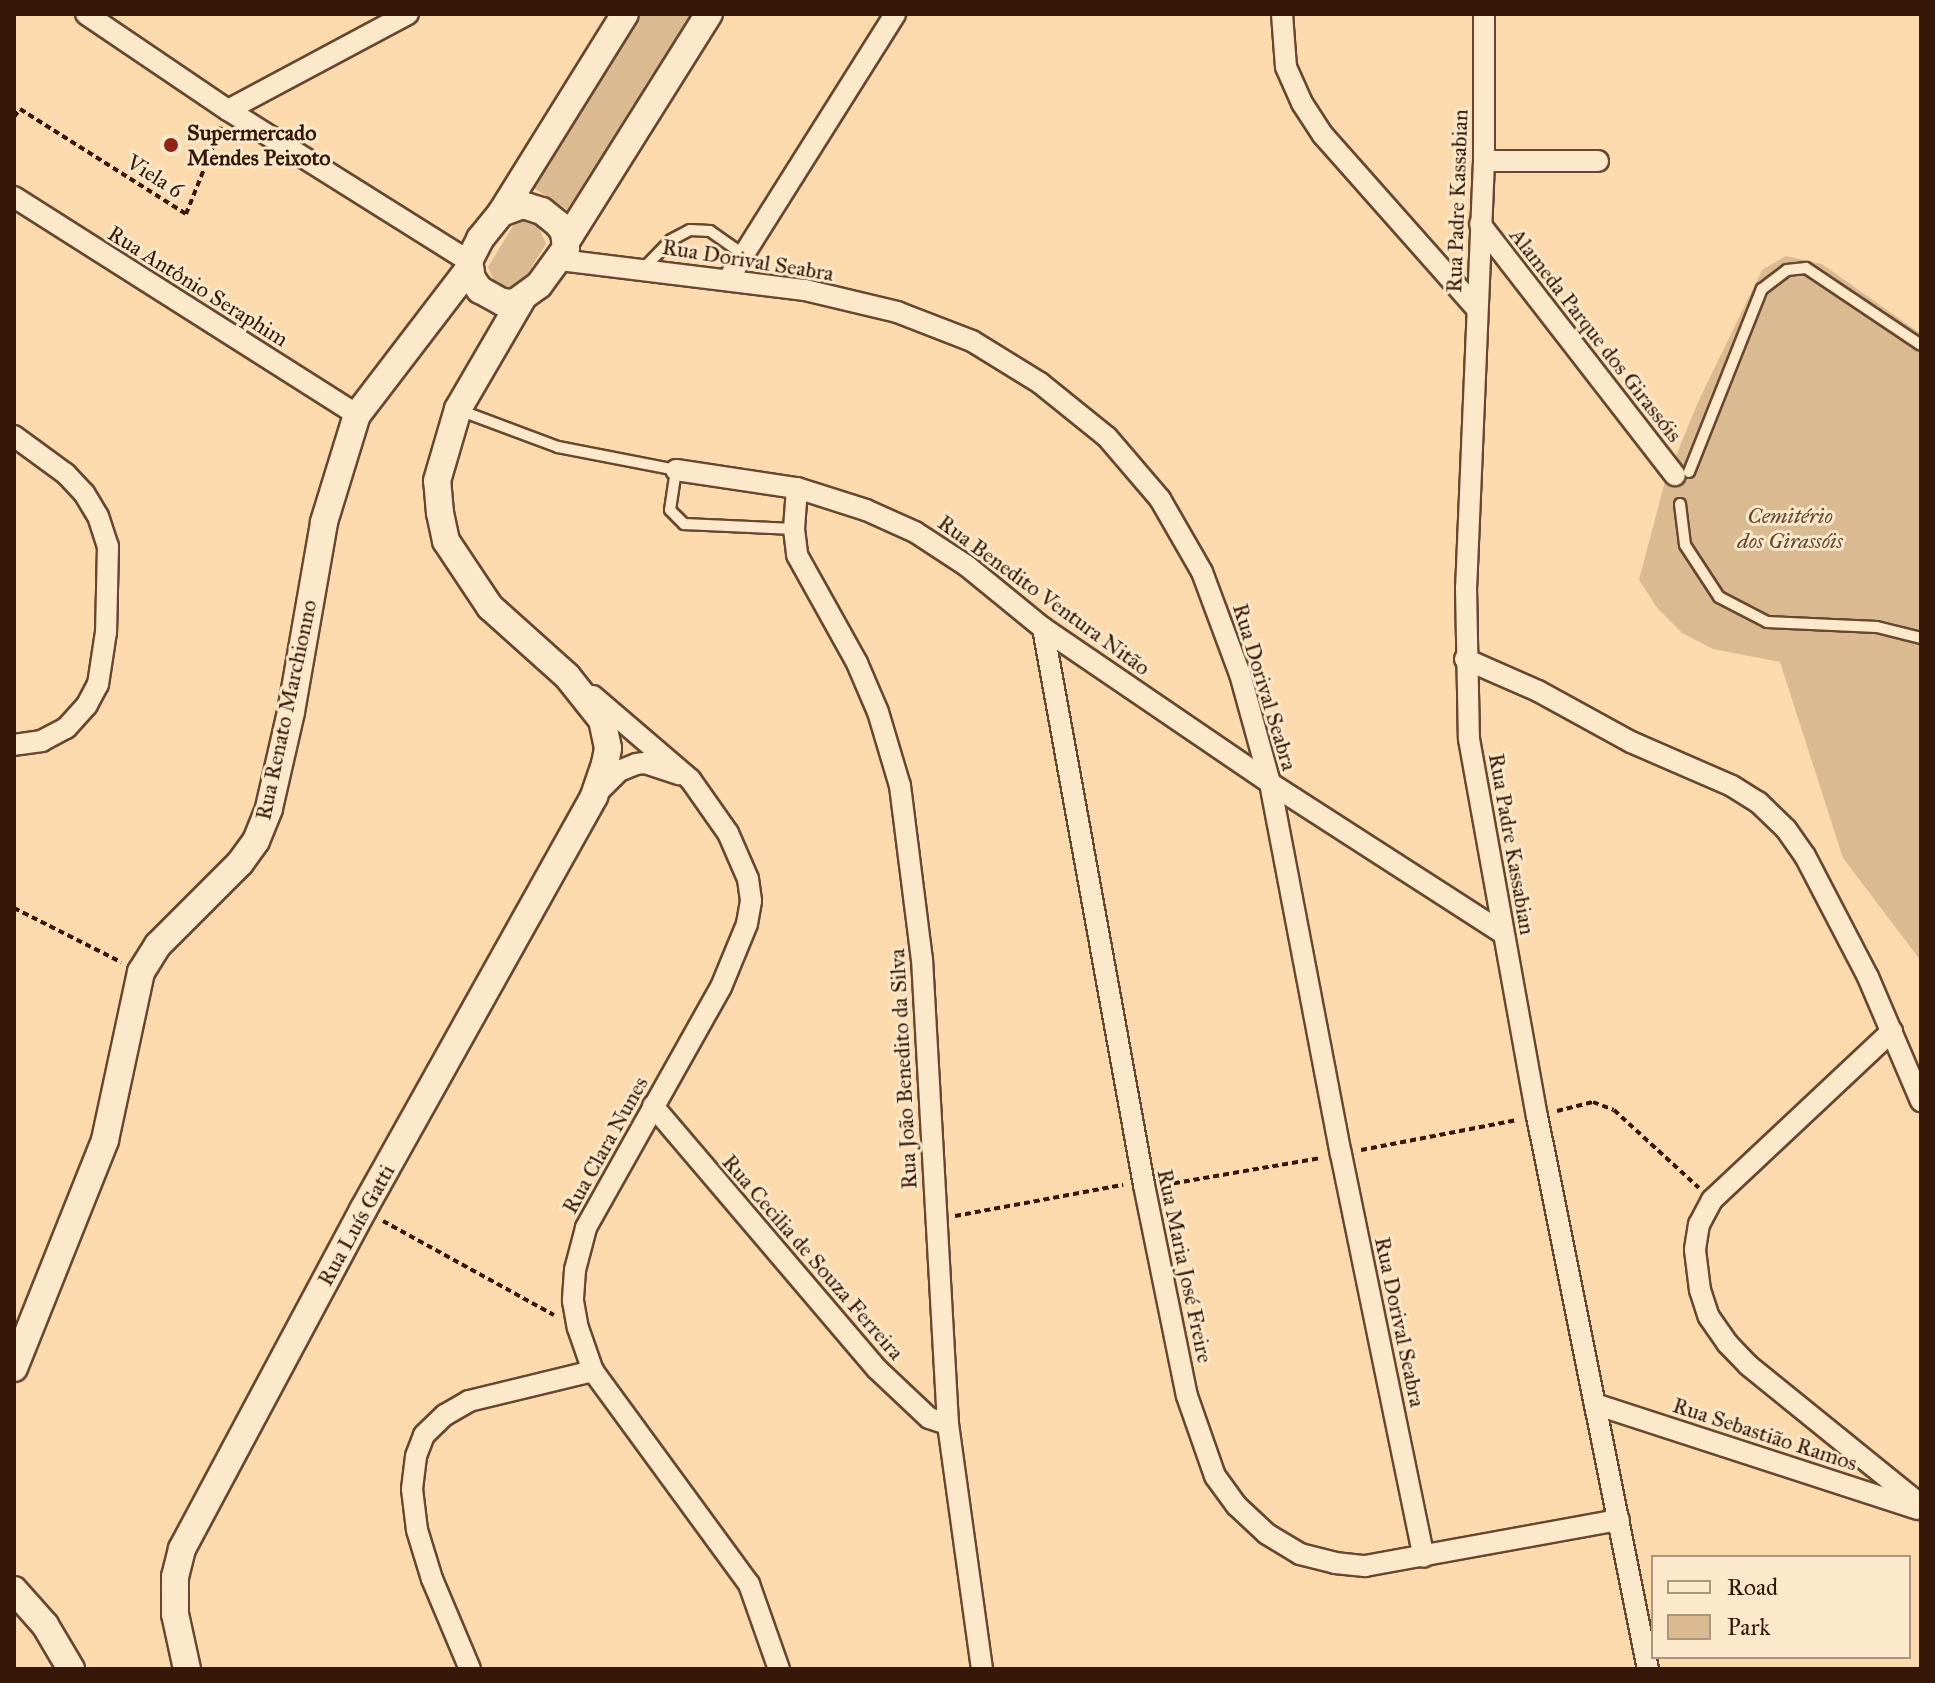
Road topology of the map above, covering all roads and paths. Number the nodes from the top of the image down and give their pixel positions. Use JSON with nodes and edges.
{"nodes":[{"id":1,"x":86,"y":14,"type":"edge"},
{"id":2,"x":408,"y":14,"type":"edge"},
{"id":3,"x":625,"y":14,"type":"edge"},
{"id":4,"x":709,"y":14,"type":"edge"},
{"id":5,"x":895,"y":14,"type":"edge"},
{"id":6,"x":1282,"y":14,"type":"edge"},
{"id":7,"x":1484,"y":14,"type":"edge"},
{"id":8,"x":228,"y":110,"type":"junction"},
{"id":9,"x":14,"y":117,"type":"edge"},
{"id":10,"x":1484,"y":161,"type":"junction"},
{"id":11,"x":1598,"y":161,"type":"dead end"},
{"id":12,"x":14,"y":197,"type":"edge"},
{"id":13,"x":501,"y":213,"type":"junction"},
{"id":14,"x":1480,"y":224,"type":"junction"},
{"id":15,"x":563,"y":250,"type":"junction"},
{"id":16,"x":744,"y":255,"type":"junction"},
{"id":17,"x":469,"y":266,"type":"junction"},
{"id":18,"x":643,"y":269,"type":"junction"},
{"id":19,"x":729,"y":278,"type":"junction"},
{"id":20,"x":522,"y":299,"type":"junction"},
{"id":21,"x":1477,"y":309,"type":"junction"},
{"id":22,"x":1921,"y":345,"type":"edge"},
{"id":23,"x":458,"y":409,"type":"junction"},
{"id":24,"x":357,"y":415,"type":"junction"},
{"id":25,"x":14,"y":436,"type":"edge"},
{"id":26,"x":676,"y":470,"type":"junction"},
{"id":27,"x":1682,"y":473,"type":"joint"},
{"id":28,"x":797,"y":488,"type":"junction"},
{"id":29,"x":1680,"y":504,"type":"dead end"},
{"id":30,"x":794,"y":529,"type":"junction"},
{"id":31,"x":1043,"y":628,"type":"junction"},
{"id":32,"x":1921,"y":638,"type":"edge"},
{"id":33,"x":1465,"y":659,"type":"junction"},
{"id":34,"x":567,"y":676,"type":"junction"},
{"id":35,"x":14,"y":745,"type":"edge"},
{"id":36,"x":690,"y":779,"type":"junction"},
{"id":37,"x":1270,"y":783,"type":"junction"},
{"id":38,"x":594,"y":796,"type":"junction"},
{"id":39,"x":14,"y":908,"type":"edge"},
{"id":40,"x":1503,"y":933,"type":"junction"},
{"id":41,"x":141,"y":972,"type":"junction"},
{"id":42,"x":1892,"y":1031,"type":"junction"},
{"id":43,"x":1921,"y":1101,"type":"edge"},
{"id":44,"x":653,"y":1106,"type":"junction"},
{"id":45,"x":363,"y":1210,"type":"junction"},
{"id":46,"x":578,"y":1328,"type":"junction"},
{"id":47,"x":14,"y":1368,"type":"edge"},
{"id":48,"x":593,"y":1371,"type":"junction"},
{"id":49,"x":1595,"y":1404,"type":"junction"},
{"id":50,"x":948,"y":1424,"type":"junction"},
{"id":51,"x":1921,"y":1507,"type":"edge"},
{"id":52,"x":1619,"y":1520,"type":"junction"},
{"id":53,"x":1424,"y":1557,"type":"junction"},
{"id":54,"x":14,"y":1590,"type":"edge"},
{"id":55,"x":71,"y":1669,"type":"edge"},
{"id":56,"x":187,"y":1669,"type":"edge"},
{"id":57,"x":470,"y":1669,"type":"edge"},
{"id":58,"x":779,"y":1669,"type":"edge"},
{"id":59,"x":982,"y":1669,"type":"edge"},
{"id":60,"x":1648,"y":1669,"type":"edge"}],
"edges":[{"from":1,"to":8,"type":"street"},
{"from":2,"to":8,"type":"street"},
{"from":3,"to":13,"type":"street"},
{"from":4,"to":15,"type":"street"},
{"from":5,"to":16,"type":"street"},
{"from":6,"to":21,"type":"street"},
{"from":7,"to":10,"type":"street","name":"Rua Padre Kassabian"},
{"from":8,"to":9,"type":"path","name":"Viela 6"},
{"from":8,"to":17,"type":"street"},
{"from":10,"to":11,"type":"street"},
{"from":10,"to":14,"type":"street","name":"Rua Padre Kassabian"},
{"from":12,"to":24,"type":"street","name":"Rua Antônio Seraphim"},
{"from":13,"to":15,"type":"street"},
{"from":13,"to":17,"type":"street"},
{"from":14,"to":21,"type":"street","name":"Rua Padre Kassabian"},
{"from":14,"to":27,"type":"street","name":"Alameda Parque dos Girassóis"},
{"from":15,"to":18,"type":"street","name":"Rua Dorival Seabra"},
{"from":15,"to":20,"type":"street"},
{"from":16,"to":18,"type":"lane"},
{"from":16,"to":19,"type":"street"},
{"from":17,"to":20,"type":"street"},
{"from":17,"to":24,"type":"street","name":"Rua Renato Marchionno"},
{"from":18,"to":19,"type":"street","name":"Rua Dorival Seabra"},
{"from":19,"to":37,"type":"street","name":"Rua Dorival Seabra"},
{"from":20,"to":23,"type":"street","name":"Rua Luís Gatti"},
{"from":21,"to":33,"type":"street","name":"Rua Padre Kassabian"},
{"from":22,"to":27,"type":"lane"},
{"from":23,"to":26,"type":"lane","name":"Rua Benedito Ventura Nitão"},
{"from":23,"to":34,"type":"street","name":"Rua Luís Gatti"},
{"from":24,"to":41,"type":"street","name":"Rua Renato Marchionno"},
{"from":25,"to":35,"type":"street"},
{"from":26,"to":28,"type":"street","name":"Rua Benedito Ventura Nitão"},
{"from":26,"to":30,"type":"lane"},
{"from":28,"to":30,"type":"street","name":"Rua João Benedito da Silva"},
{"from":28,"to":31,"type":"street","name":"Rua Benedito Ventura Nitão"},
{"from":29,"to":32,"type":"lane"},
{"from":30,"to":50,"type":"street","name":"Rua João Benedito da Silva"},
{"from":31,"to":37,"type":"street","name":"Rua Benedito Ventura Nitão"},
{"from":31,"to":53,"type":"street","name":"Rua Maria José Freire"},
{"from":33,"to":40,"type":"street","name":"Rua Padre Kassabian"},
{"from":33,"to":42,"type":"street"},
{"from":34,"to":36,"type":"street","name":"Rua Clara Nunes"},
{"from":34,"to":38,"type":"street","name":"Rua Luís Gatti"},
{"from":36,"to":38,"type":"street","name":"Rua Luís Gatti"},
{"from":36,"to":44,"type":"street","name":"Rua Clara Nunes"},
{"from":37,"to":40,"type":"street","name":"Rua Benedito Ventura Nitão"},
{"from":37,"to":53,"type":"street","name":"Rua Dorival Seabra"},
{"from":38,"to":45,"type":"street","name":"Rua Luís Gatti"},
{"from":39,"to":41,"type":"path"},
{"from":40,"to":49,"type":"street","name":"Rua Padre Kassabian"},
{"from":41,"to":47,"type":"street","name":"Rua Renato Marchionno"},
{"from":42,"to":43,"type":"street"},
{"from":42,"to":51,"type":"street"},
{"from":44,"to":46,"type":"street","name":"Rua Clara Nunes"},
{"from":44,"to":50,"type":"street","name":"Rua Cecilia de Souza Ferreira"},
{"from":45,"to":46,"type":"path"},
{"from":45,"to":56,"type":"street","name":"Rua Luís Gatti"},
{"from":46,"to":48,"type":"street","name":"Rua Clara Nunes"},
{"from":48,"to":57,"type":"street"},
{"from":48,"to":58,"type":"street","name":"Rua Clara Nunes"},
{"from":49,"to":51,"type":"street","name":"Rua Sebastião Ramos"},
{"from":49,"to":52,"type":"street","name":"Rua Padre Kassabian"},
{"from":50,"to":59,"type":"street","name":"Rua João Benedito da Silva"},
{"from":52,"to":53,"type":"street","name":"Rua Maria José Freire"},
{"from":52,"to":60,"type":"street","name":"Rua Padre Kassabian"},
{"from":54,"to":55,"type":"street"}]}
